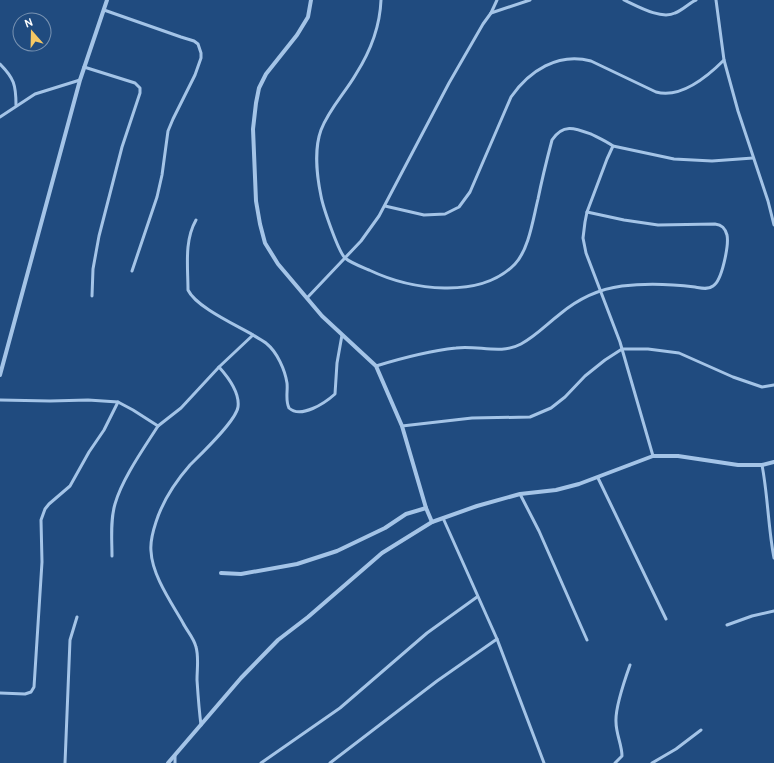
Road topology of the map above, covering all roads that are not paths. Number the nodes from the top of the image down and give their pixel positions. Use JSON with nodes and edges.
{"nodes":[{"id":1,"x":107,"y":0,"type":"edge"},
{"id":2,"x":311,"y":0,"type":"edge"},
{"id":3,"x":381,"y":0,"type":"edge"},
{"id":4,"x":497,"y":0,"type":"edge"},
{"id":5,"x":530,"y":0,"type":"edge"},
{"id":6,"x":624,"y":0,"type":"edge"},
{"id":7,"x":696,"y":0,"type":"edge"},
{"id":8,"x":716,"y":0,"type":"edge"},
{"id":9,"x":104,"y":10,"type":"junction"},
{"id":10,"x":491,"y":13,"type":"junction"},
{"id":11,"x":724,"y":60,"type":"junction"},
{"id":12,"x":0,"y":64,"type":"edge"},
{"id":13,"x":84,"y":67,"type":"junction"},
{"id":14,"x":80,"y":80,"type":"junction"},
{"id":15,"x":16,"y":105,"type":"junction"},
{"id":16,"x":0,"y":116,"type":"edge"},
{"id":17,"x":613,"y":146,"type":"junction"},
{"id":18,"x":753,"y":158,"type":"junction"},
{"id":19,"x":385,"y":206,"type":"junction"},
{"id":20,"x":587,"y":212,"type":"junction"},
{"id":21,"x":196,"y":220,"type":"dead end"},
{"id":22,"x":774,"y":225,"type":"edge"},
{"id":23,"x":345,"y":257,"type":"junction"},
{"id":24,"x":132,"y":271,"type":"dead end"},
{"id":25,"x":601,"y":290,"type":"junction"},
{"id":26,"x":92,"y":296,"type":"dead end"},
{"id":27,"x":307,"y":298,"type":"junction"},
{"id":28,"x":253,"y":335,"type":"junction"},
{"id":29,"x":342,"y":335,"type":"junction"},
{"id":30,"x":622,"y":349,"type":"junction"},
{"id":31,"x":376,"y":366,"type":"junction"},
{"id":32,"x":219,"y":367,"type":"junction"},
{"id":33,"x":0,"y":375,"type":"edge"},
{"id":34,"x":774,"y":385,"type":"edge"},
{"id":35,"x":0,"y":400,"type":"edge"},
{"id":36,"x":118,"y":402,"type":"junction"},
{"id":37,"x":158,"y":426,"type":"junction"},
{"id":38,"x":402,"y":426,"type":"junction"},
{"id":39,"x":653,"y":456,"type":"junction"},
{"id":40,"x":774,"y":462,"type":"edge"},
{"id":41,"x":762,"y":465,"type":"junction"},
{"id":42,"x":598,"y":478,"type":"junction"},
{"id":43,"x":520,"y":494,"type":"junction"},
{"id":44,"x":426,"y":508,"type":"junction"},
{"id":45,"x":442,"y":518,"type":"junction"},
{"id":46,"x":432,"y":522,"type":"junction"},
{"id":47,"x":112,"y":556,"type":"dead end"},
{"id":48,"x":774,"y":558,"type":"edge"},
{"id":49,"x":221,"y":573,"type":"dead end"},
{"id":50,"x":478,"y":597,"type":"junction"},
{"id":51,"x":774,"y":610,"type":"edge"},
{"id":52,"x":77,"y":617,"type":"dead end"},
{"id":53,"x":666,"y":619,"type":"dead end"},
{"id":54,"x":727,"y":625,"type":"dead end"},
{"id":55,"x":497,"y":639,"type":"junction"},
{"id":56,"x":587,"y":640,"type":"dead end"},
{"id":57,"x":630,"y":665,"type":"dead end"},
{"id":58,"x":0,"y":693,"type":"edge"},
{"id":59,"x":201,"y":725,"type":"junction"},
{"id":60,"x":701,"y":730,"type":"dead end"},
{"id":61,"x":176,"y":754,"type":"junction"},
{"id":62,"x":65,"y":763,"type":"edge"},
{"id":63,"x":168,"y":763,"type":"edge"},
{"id":64,"x":175,"y":763,"type":"edge"},
{"id":65,"x":261,"y":763,"type":"edge"},
{"id":66,"x":330,"y":763,"type":"edge"},
{"id":67,"x":544,"y":763,"type":"edge"},
{"id":68,"x":615,"y":763,"type":"edge"},
{"id":69,"x":652,"y":763,"type":"edge"}],
"edges":[{"from":1,"to":9,"type":"street"},
{"from":2,"to":27,"type":"street"},
{"from":3,"to":23,"type":"lane"},
{"from":4,"to":10,"type":"lane"},
{"from":5,"to":10,"type":"lane"},
{"from":6,"to":7,"type":"lane"},
{"from":8,"to":11,"type":"lane"},
{"from":9,"to":13,"type":"street"},
{"from":9,"to":24,"type":"lane"},
{"from":10,"to":19,"type":"lane"},
{"from":11,"to":18,"type":"lane"},
{"from":11,"to":19,"type":"lane"},
{"from":12,"to":15,"type":"lane"},
{"from":13,"to":14,"type":"street"},
{"from":13,"to":26,"type":"lane"},
{"from":14,"to":15,"type":"lane"},
{"from":14,"to":33,"type":"street"},
{"from":15,"to":16,"type":"lane"},
{"from":17,"to":18,"type":"lane"},
{"from":17,"to":20,"type":"lane"},
{"from":17,"to":23,"type":"lane"},
{"from":18,"to":22,"type":"lane"},
{"from":19,"to":23,"type":"lane"},
{"from":20,"to":25,"type":"lane"},
{"from":20,"to":25,"type":"lane"},
{"from":21,"to":28,"type":"lane"},
{"from":23,"to":27,"type":"lane"},
{"from":25,"to":30,"type":"lane"},
{"from":25,"to":31,"type":"lane"},
{"from":27,"to":29,"type":"street"},
{"from":28,"to":29,"type":"lane"},
{"from":28,"to":32,"type":"lane"},
{"from":29,"to":31,"type":"street"},
{"from":30,"to":34,"type":"lane"},
{"from":30,"to":38,"type":"lane"},
{"from":30,"to":39,"type":"lane"},
{"from":31,"to":38,"type":"street"},
{"from":32,"to":37,"type":"lane"},
{"from":32,"to":59,"type":"lane"},
{"from":35,"to":36,"type":"lane"},
{"from":36,"to":37,"type":"lane"},
{"from":36,"to":58,"type":"lane"},
{"from":37,"to":47,"type":"lane"},
{"from":38,"to":44,"type":"street"},
{"from":39,"to":41,"type":"street"},
{"from":39,"to":42,"type":"street"},
{"from":40,"to":41,"type":"street"},
{"from":41,"to":48,"type":"lane"},
{"from":42,"to":43,"type":"street"},
{"from":42,"to":53,"type":"lane"},
{"from":43,"to":45,"type":"street"},
{"from":43,"to":56,"type":"lane"},
{"from":44,"to":46,"type":"street"},
{"from":44,"to":49,"type":"street"},
{"from":45,"to":46,"type":"street"},
{"from":45,"to":50,"type":"lane"},
{"from":46,"to":59,"type":"street"},
{"from":50,"to":55,"type":"lane"},
{"from":50,"to":65,"type":"lane"},
{"from":51,"to":54,"type":"lane"},
{"from":52,"to":62,"type":"lane"},
{"from":55,"to":66,"type":"lane"},
{"from":55,"to":67,"type":"lane"},
{"from":57,"to":68,"type":"lane"},
{"from":59,"to":61,"type":"street"},
{"from":60,"to":69,"type":"lane"},
{"from":61,"to":63,"type":"street"},
{"from":61,"to":64,"type":"lane"}]}
